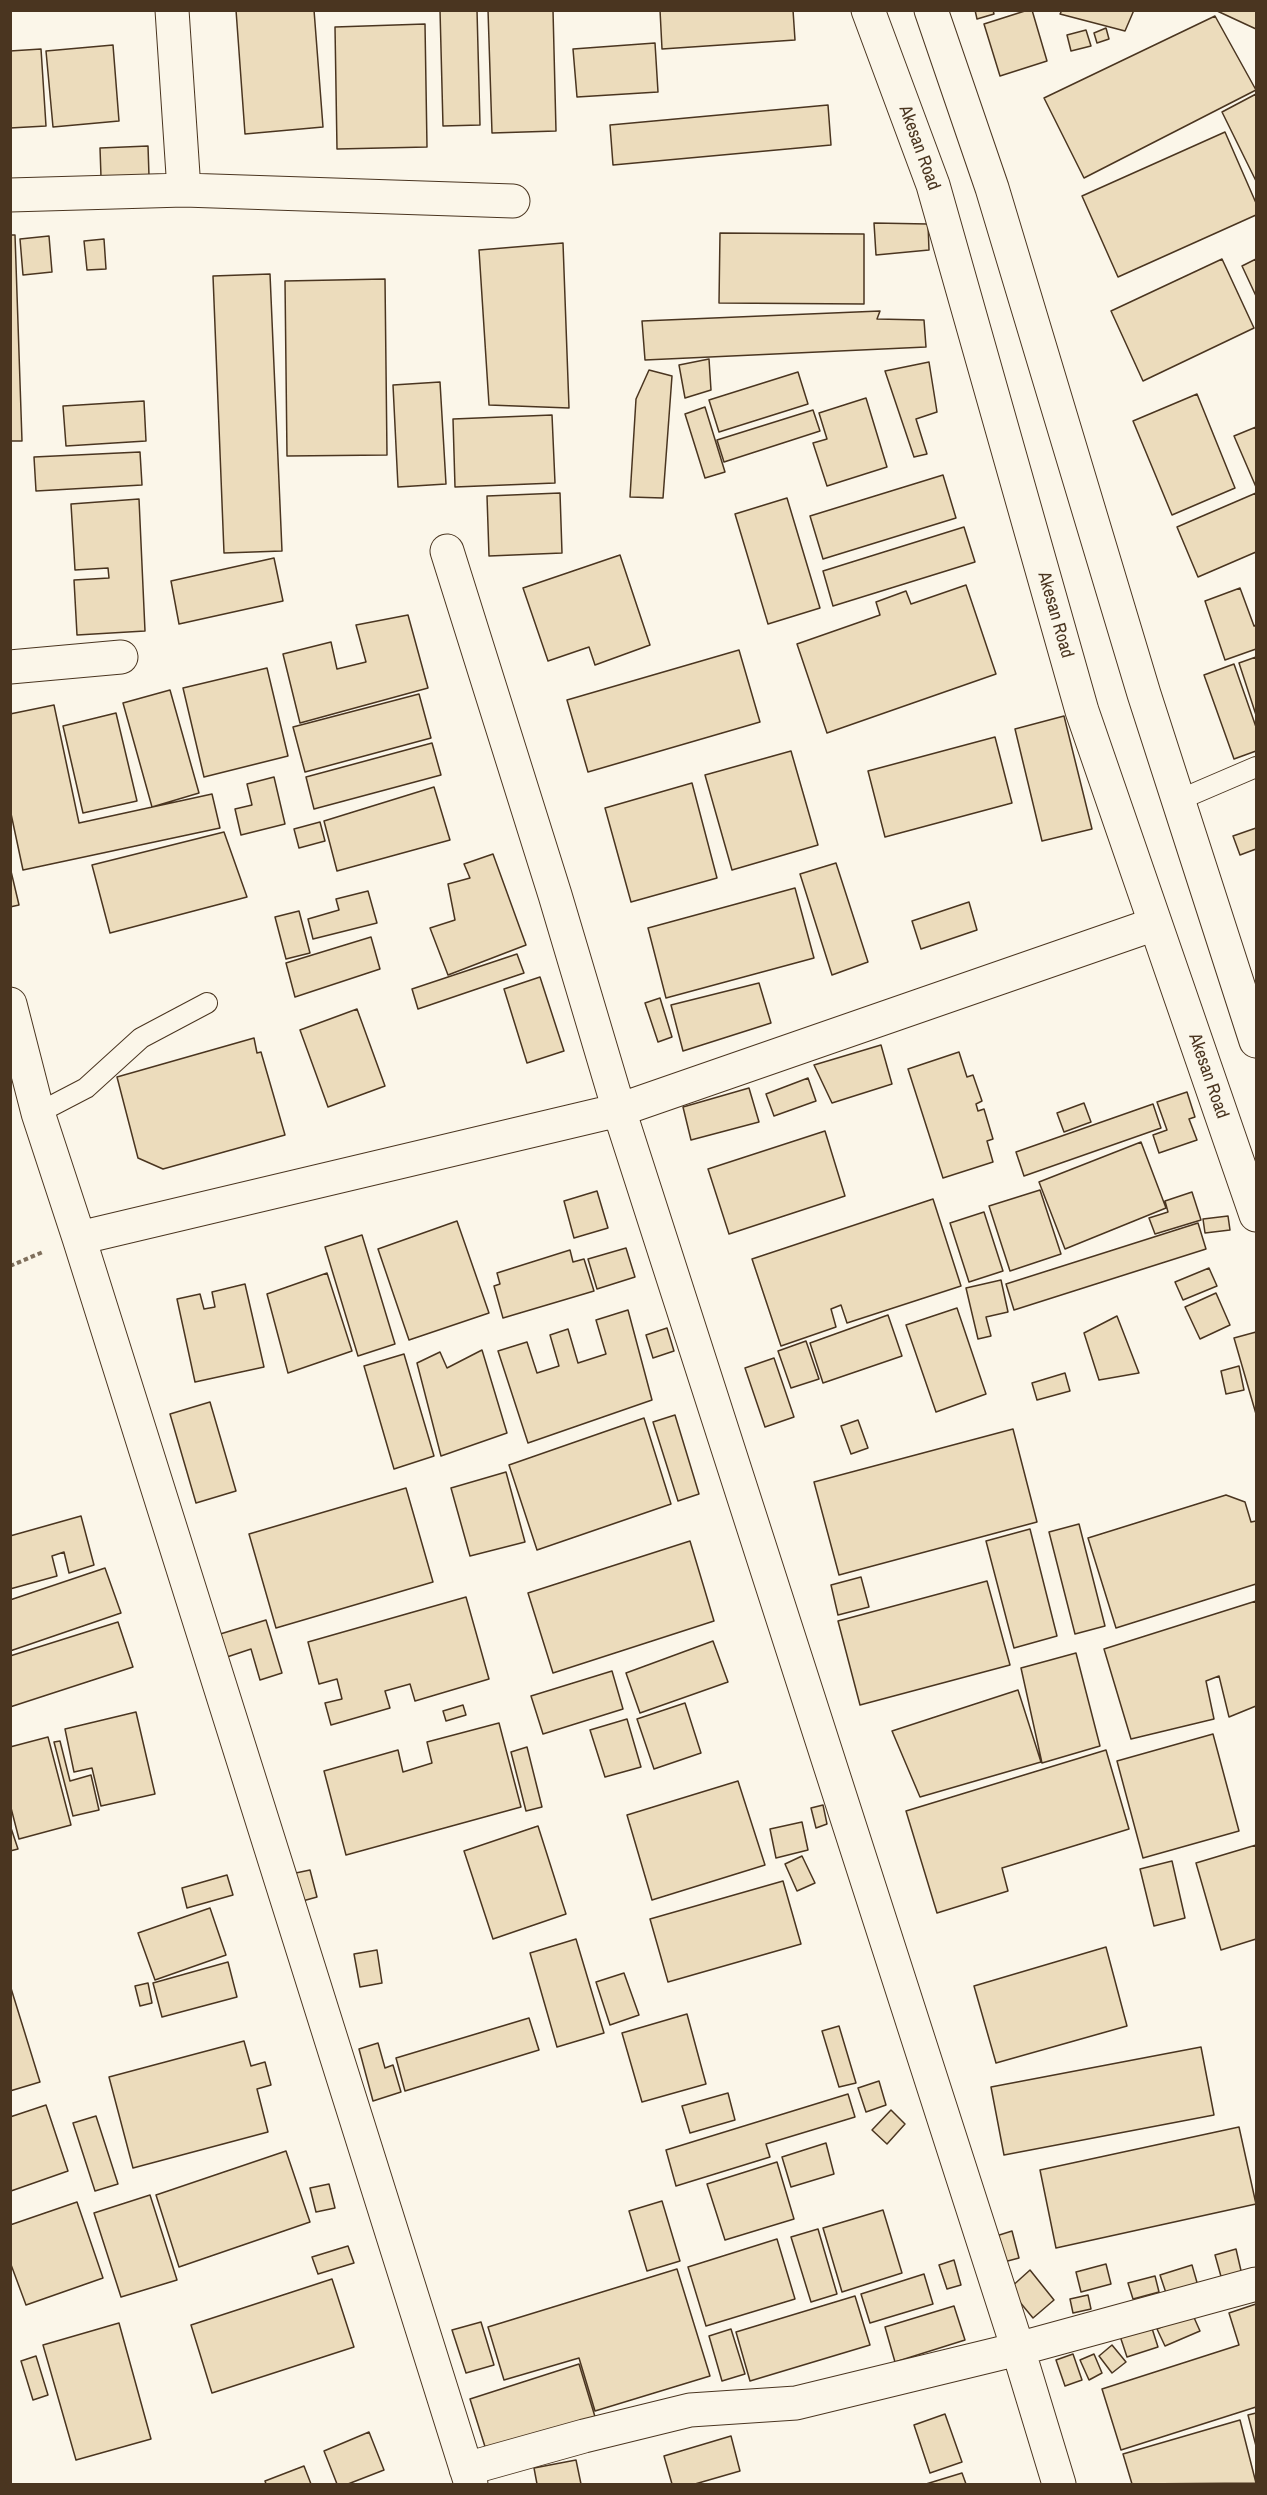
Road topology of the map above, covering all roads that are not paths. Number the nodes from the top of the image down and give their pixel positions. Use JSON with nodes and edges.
{"nodes":[{"id":1,"x":172,"y":10,"type":"edge"},
{"id":2,"x":868,"y":10,"type":"edge"},
{"id":3,"x":931,"y":10,"type":"edge"},
{"id":4,"x":184,"y":190,"type":"junction"},
{"id":5,"x":10,"y":195,"type":"edge"},
{"id":6,"x":513,"y":201,"type":"dead end"},
{"id":7,"x":447,"y":551,"type":"dead end"},
{"id":8,"x":121,"y":657,"type":"dead end"},
{"id":9,"x":10,"y":667,"type":"edge"},
{"id":10,"x":1257,"y":768,"type":"edge"},
{"id":11,"x":1179,"y":800,"type":"junction"},
{"id":12,"x":1155,"y":924,"type":"junction"},
{"id":13,"x":207,"y":1003,"type":"dead end"},
{"id":14,"x":10,"y":1004,"type":"edge"},
{"id":15,"x":1257,"y":1041,"type":"edge"},
{"id":16,"x":618,"y":1110,"type":"junction"},
{"id":17,"x":38,"y":1113,"type":"junction"},
{"id":18,"x":1257,"y":1215,"type":"edge"},
{"id":19,"x":79,"y":1238,"type":"junction"},
{"id":20,"x":1257,"y":2284,"type":"edge"},
{"id":21,"x":1018,"y":2349,"type":"junction"},
{"id":22,"x":469,"y":2477,"type":"edge"},
{"id":23,"x":1059,"y":2484,"type":"edge"}],
"edges":[{"from":1,"to":4,"type":"street"},
{"from":2,"to":12,"type":"street","name":"Akesan Road"},
{"from":3,"to":11,"type":"street"},
{"from":4,"to":5,"type":"street"},
{"from":4,"to":6,"type":"street"},
{"from":7,"to":16,"type":"street"},
{"from":8,"to":9,"type":"street"},
{"from":10,"to":11,"type":"lane"},
{"from":11,"to":15,"type":"street"},
{"from":12,"to":16,"type":"street"},
{"from":12,"to":18,"type":"street","name":"Akesan Road"},
{"from":13,"to":17,"type":"lane"},
{"from":14,"to":17,"type":"street"},
{"from":16,"to":19,"type":"street"},
{"from":16,"to":21,"type":"street"},
{"from":17,"to":19,"type":"street"},
{"from":19,"to":22,"type":"street"},
{"from":20,"to":21,"type":"street"},
{"from":21,"to":22,"type":"street"},
{"from":21,"to":23,"type":"street"}]}
